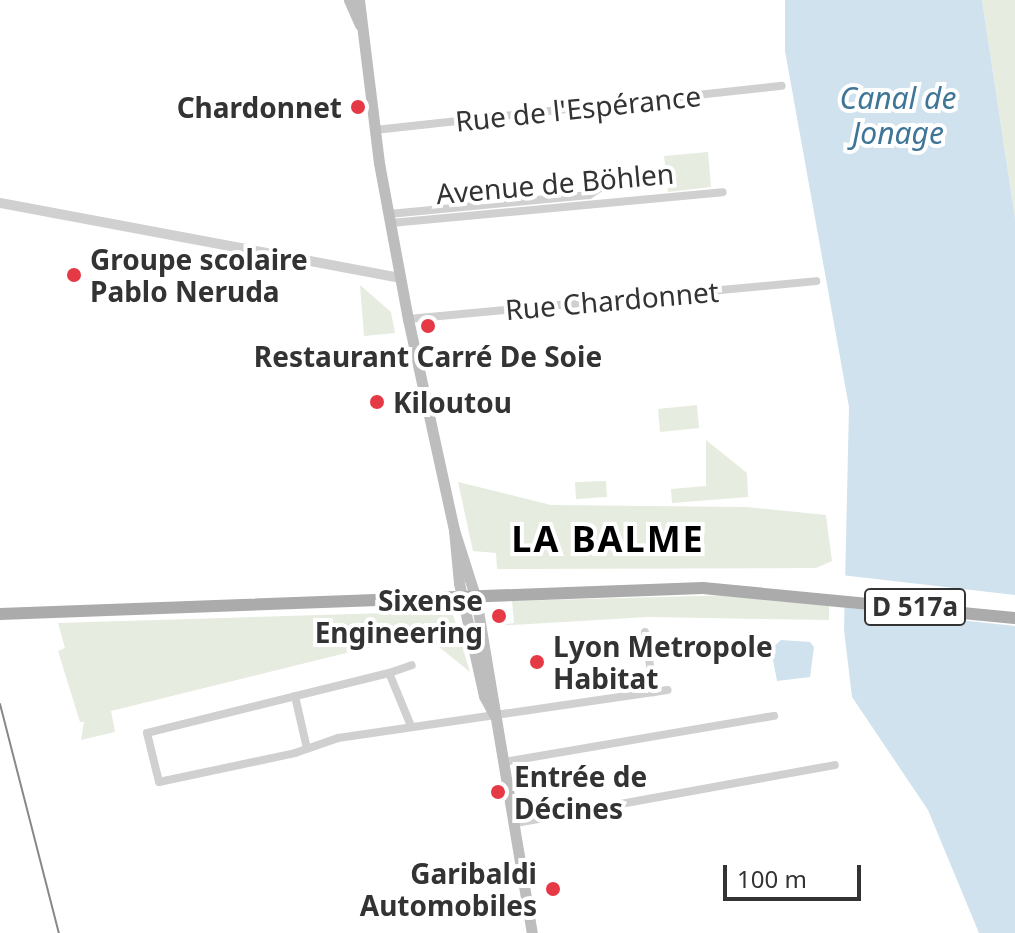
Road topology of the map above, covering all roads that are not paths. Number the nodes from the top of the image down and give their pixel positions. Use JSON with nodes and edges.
{"nodes":[{"id":1,"x":349,"y":0,"type":"edge"},
{"id":2,"x":359,"y":0,"type":"edge"},
{"id":3,"x":362,"y":29,"type":"junction"},
{"id":4,"x":782,"y":86,"type":"dead end"},
{"id":5,"x":375,"y":130,"type":"junction"},
{"id":6,"x":600,"y":178,"type":"dead end"},
{"id":7,"x":723,"y":192,"type":"dead end"},
{"id":8,"x":0,"y":203,"type":"edge"},
{"id":9,"x":390,"y":218,"type":"junction"},
{"id":10,"x":401,"y":278,"type":"junction"},
{"id":11,"x":816,"y":281,"type":"dead end"},
{"id":12,"x":408,"y":319,"type":"junction"},
{"id":13,"x":470,"y":599,"type":"junction"},
{"id":14,"x":0,"y":614,"type":"edge"},
{"id":15,"x":1015,"y":618,"type":"edge"},
{"id":16,"x":645,"y":632,"type":"dead end"},
{"id":17,"x":412,"y":665,"type":"dead end"},
{"id":18,"x":389,"y":673,"type":"junction"},
{"id":19,"x":668,"y":690,"type":"dead end"},
{"id":20,"x":654,"y":692,"type":"junction"},
{"id":21,"x":295,"y":696,"type":"junction"},
{"id":22,"x":494,"y":715,"type":"junction"},
{"id":23,"x":774,"y":716,"type":"dead end"},
{"id":24,"x":411,"y":726,"type":"junction"},
{"id":25,"x":307,"y":749,"type":"junction"},
{"id":26,"x":504,"y":762,"type":"junction"},
{"id":27,"x":835,"y":765,"type":"dead end"},
{"id":28,"x":516,"y":823,"type":"junction"},
{"id":29,"x":532,"y":933,"type":"edge"}],
"edges":[{"from":1,"to":3,"type":"main road"},
{"from":2,"to":3,"type":"main road"},
{"from":3,"to":5,"type":"main road"},
{"from":4,"to":5,"type":"street","name":"Rue de l'Espérance"},
{"from":5,"to":9,"type":"main road"},
{"from":6,"to":9,"type":"street"},
{"from":7,"to":9,"type":"street","name":"Avenue de Böhlen"},
{"from":8,"to":10,"type":"street"},
{"from":9,"to":10,"type":"main road"},
{"from":10,"to":12,"type":"main road"},
{"from":11,"to":12,"type":"street","name":"Rue Chardonnet"},
{"from":12,"to":13,"type":"main road"},
{"from":13,"to":14,"type":"main road"},
{"from":13,"to":15,"type":"main road","number":"D 517a"},
{"from":13,"to":22,"type":"main road"},
{"from":16,"to":20,"type":"street"},
{"from":17,"to":18,"type":"street"},
{"from":18,"to":21,"type":"street"},
{"from":18,"to":24,"type":"street"},
{"from":19,"to":20,"type":"street"},
{"from":20,"to":22,"type":"street"},
{"from":21,"to":25,"type":"street"},
{"from":21,"to":25,"type":"street"},
{"from":22,"to":24,"type":"street"},
{"from":22,"to":26,"type":"main road"},
{"from":23,"to":26,"type":"street"},
{"from":24,"to":25,"type":"street"},
{"from":26,"to":28,"type":"main road"},
{"from":27,"to":28,"type":"street"},
{"from":28,"to":29,"type":"main road"}]}
